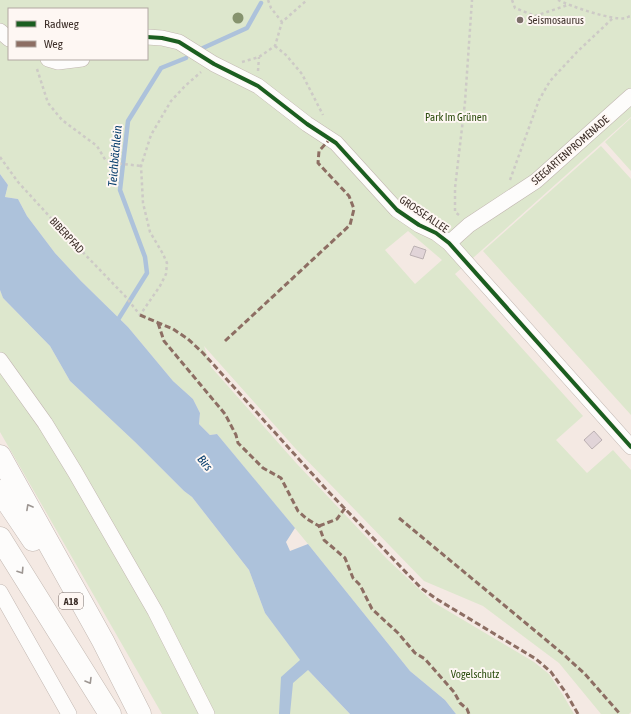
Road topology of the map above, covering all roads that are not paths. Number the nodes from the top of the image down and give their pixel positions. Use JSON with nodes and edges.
{"nodes":[{"id":1,"x":0,"y":31,"type":"edge"},
{"id":2,"x":148,"y":37,"type":"edge"},
{"id":3,"x":8,"y":38,"type":"edge"},
{"id":4,"x":74,"y":60,"type":"edge"},
{"id":5,"x":42,"y":63,"type":"edge"},
{"id":6,"x":631,"y":96,"type":"edge"},
{"id":7,"x":449,"y":243,"type":"junction"},
{"id":8,"x":0,"y":360,"type":"edge"},
{"id":9,"x":631,"y":447,"type":"edge"},
{"id":10,"x":0,"y":456,"type":"edge"},
{"id":11,"x":0,"y":491,"type":"edge"},
{"id":12,"x":0,"y":538,"type":"edge"},
{"id":13,"x":0,"y":592,"type":"edge"},
{"id":14,"x":70,"y":714,"type":"edge"},
{"id":15,"x":110,"y":714,"type":"edge"},
{"id":16,"x":139,"y":714,"type":"edge"},
{"id":17,"x":207,"y":714,"type":"edge"}],
"edges":[{"from":1,"to":3,"type":"lane"},
{"from":2,"to":7,"type":"lane","name":"GROSSE ALLEE"},
{"from":4,"to":5,"type":"lane"},
{"from":6,"to":7,"type":"lane","name":"SEEGARTENPROMENADE"},
{"from":7,"to":9,"type":"lane","name":"GROSSE ALLEE"},
{"from":8,"to":17,"type":"lane"},
{"from":16,"to":10,"type":"highway","one_way":true},
{"from":11,"to":16,"type":"highway","number":"A18"},
{"from":12,"to":15,"type":"highway","number":"A18","one_way":true},
{"from":13,"to":14,"type":"lane"}]}
